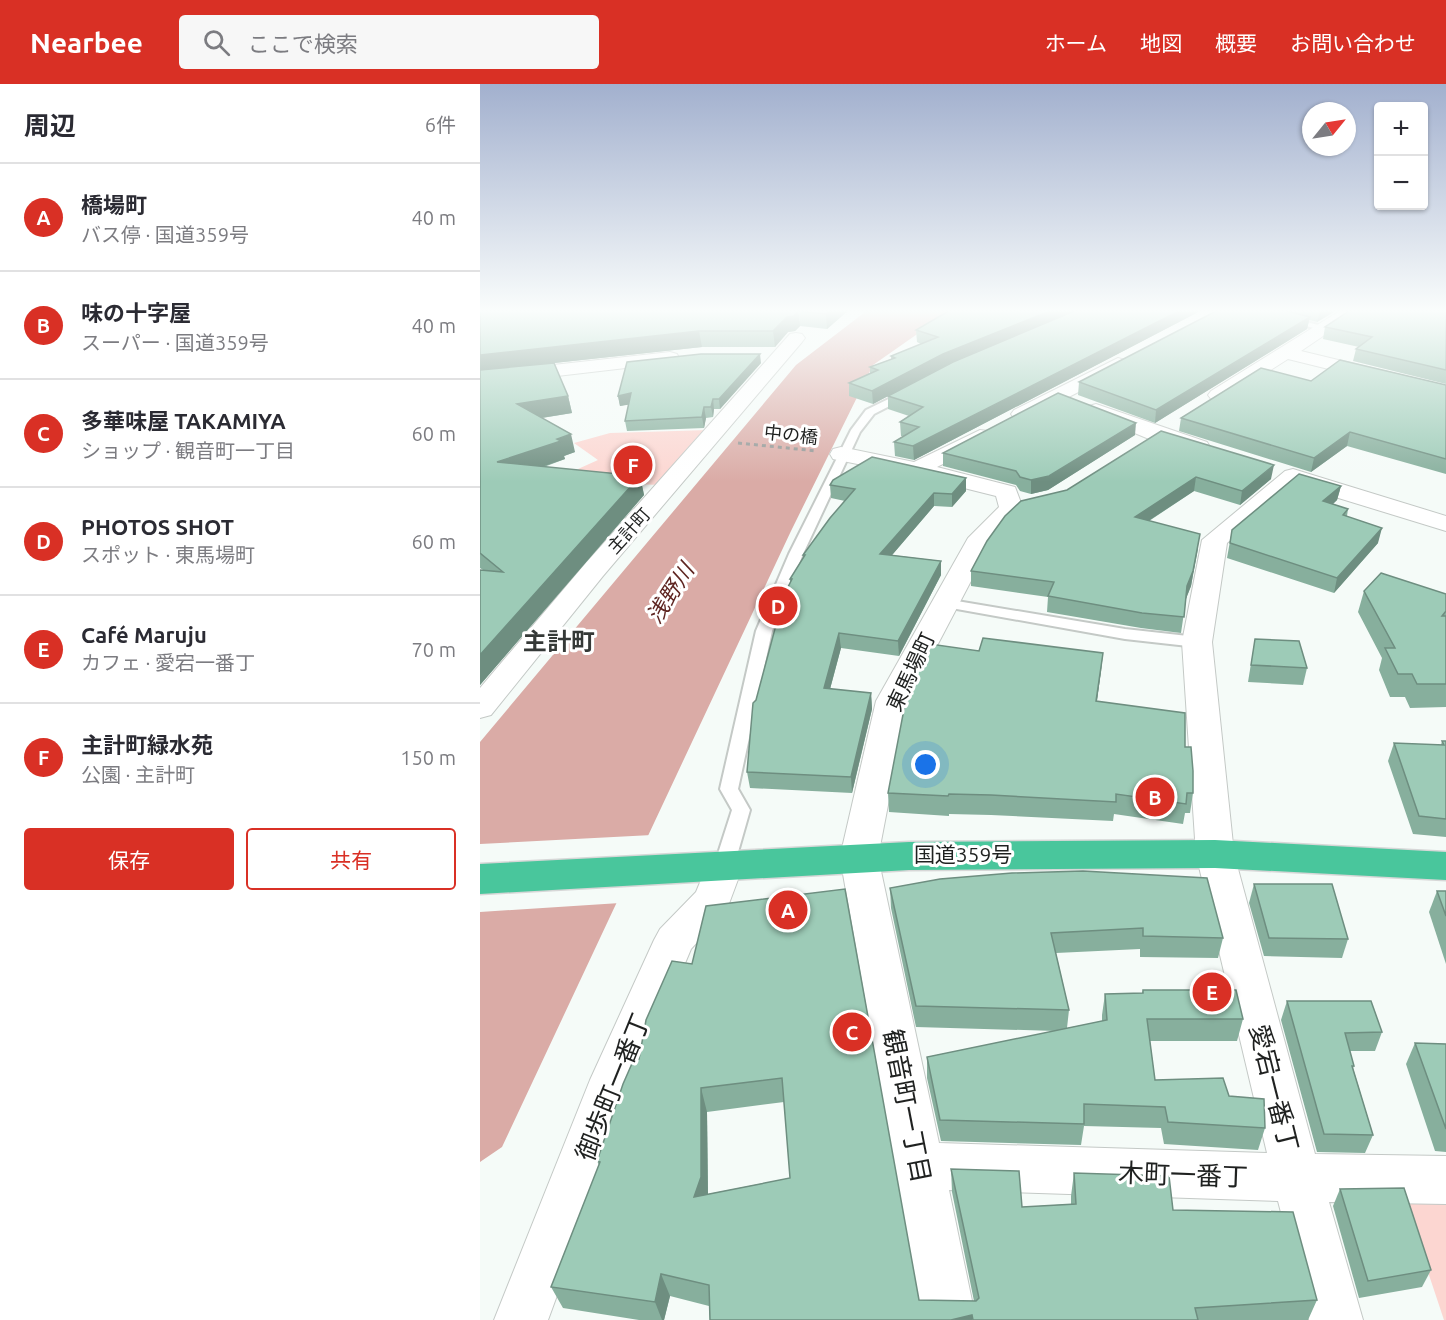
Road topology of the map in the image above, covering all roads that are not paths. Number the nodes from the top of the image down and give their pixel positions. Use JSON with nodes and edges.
{"nodes":[{"id":1,"x":593,"y":367,"type":"edge"},
{"id":2,"x":769,"y":367,"type":"edge"},
{"id":3,"x":1112,"y":367,"type":"edge"},
{"id":4,"x":1265,"y":367,"type":"edge"},
{"id":5,"x":1341,"y":367,"type":"edge"},
{"id":6,"x":1446,"y":376,"type":"edge"},
{"id":7,"x":480,"y":379,"type":"edge"},
{"id":8,"x":919,"y":386,"type":"edge"},
{"id":9,"x":1438,"y":391,"type":"edge"},
{"id":10,"x":1056,"y":396,"type":"junction"},
{"id":11,"x":1206,"y":403,"type":"edge"},
{"id":12,"x":1177,"y":421,"type":"dead end"},
{"id":13,"x":1157,"y":434,"type":"junction"},
{"id":14,"x":1137,"y":446,"type":"edge"},
{"id":15,"x":843,"y":453,"type":"junction"},
{"id":16,"x":1225,"y":455,"type":"edge"},
{"id":17,"x":917,"y":469,"type":"junction"},
{"id":18,"x":1446,"y":524,"type":"edge"},
{"id":19,"x":945,"y":603,"type":"junction"},
{"id":20,"x":1197,"y":642,"type":"junction"},
{"id":21,"x":480,"y":708,"type":"edge"},
{"id":22,"x":1215,"y":854,"type":"junction"},
{"id":23,"x":859,"y":857,"type":"junction"},
{"id":24,"x":710,"y":866,"type":"junction"},
{"id":25,"x":1446,"y":866,"type":"edge"},
{"id":26,"x":480,"y":879,"type":"edge"},
{"id":27,"x":919,"y":1166,"type":"junction"},
{"id":28,"x":1297,"y":1178,"type":"junction"},
{"id":29,"x":1446,"y":1180,"type":"edge"},
{"id":30,"x":521,"y":1320,"type":"edge"},
{"id":31,"x":949,"y":1320,"type":"edge"},
{"id":32,"x":1336,"y":1320,"type":"edge"}],
"edges":[{"from":1,"to":7,"type":"street"},
{"from":2,"to":21,"type":"street","name":"主計町"},
{"from":3,"to":10,"type":"street"},
{"from":4,"to":11,"type":"street"},
{"from":5,"to":9,"type":"street"},
{"from":6,"to":9,"type":"street"},
{"from":8,"to":15,"type":"lane"},
{"from":10,"to":13,"type":"street"},
{"from":10,"to":17,"type":"street"},
{"from":12,"to":13,"type":"street"},
{"from":13,"to":14,"type":"street"},
{"from":13,"to":16,"type":"street"},
{"from":15,"to":17,"type":"street"},
{"from":15,"to":24,"type":"lane"},
{"from":17,"to":19,"type":"street","name":"東馬場町"},
{"from":18,"to":20,"type":"street","name":"愛宕一番丁"},
{"from":19,"to":20,"type":"lane"},
{"from":19,"to":23,"type":"street","name":"東馬場町"},
{"from":20,"to":22,"type":"street","name":"愛宕一番丁"},
{"from":22,"to":23,"type":"highway","name":"国道359号"},
{"from":22,"to":25,"type":"highway","name":"国道359号"},
{"from":22,"to":28,"type":"street","name":"愛宕一番丁"},
{"from":23,"to":24,"type":"highway","name":"国道359号"},
{"from":23,"to":27,"type":"street","name":"観音町一丁目"},
{"from":24,"to":26,"type":"highway","name":"国道359号"},
{"from":24,"to":30,"type":"street","name":"御歩町一番丁"},
{"from":27,"to":28,"type":"street","name":"木町一番丁"},
{"from":27,"to":31,"type":"street","name":"観音町一丁目"},
{"from":28,"to":29,"type":"street","name":"木町一番丁"},
{"from":28,"to":32,"type":"street","name":"愛宕一番丁"}]}
